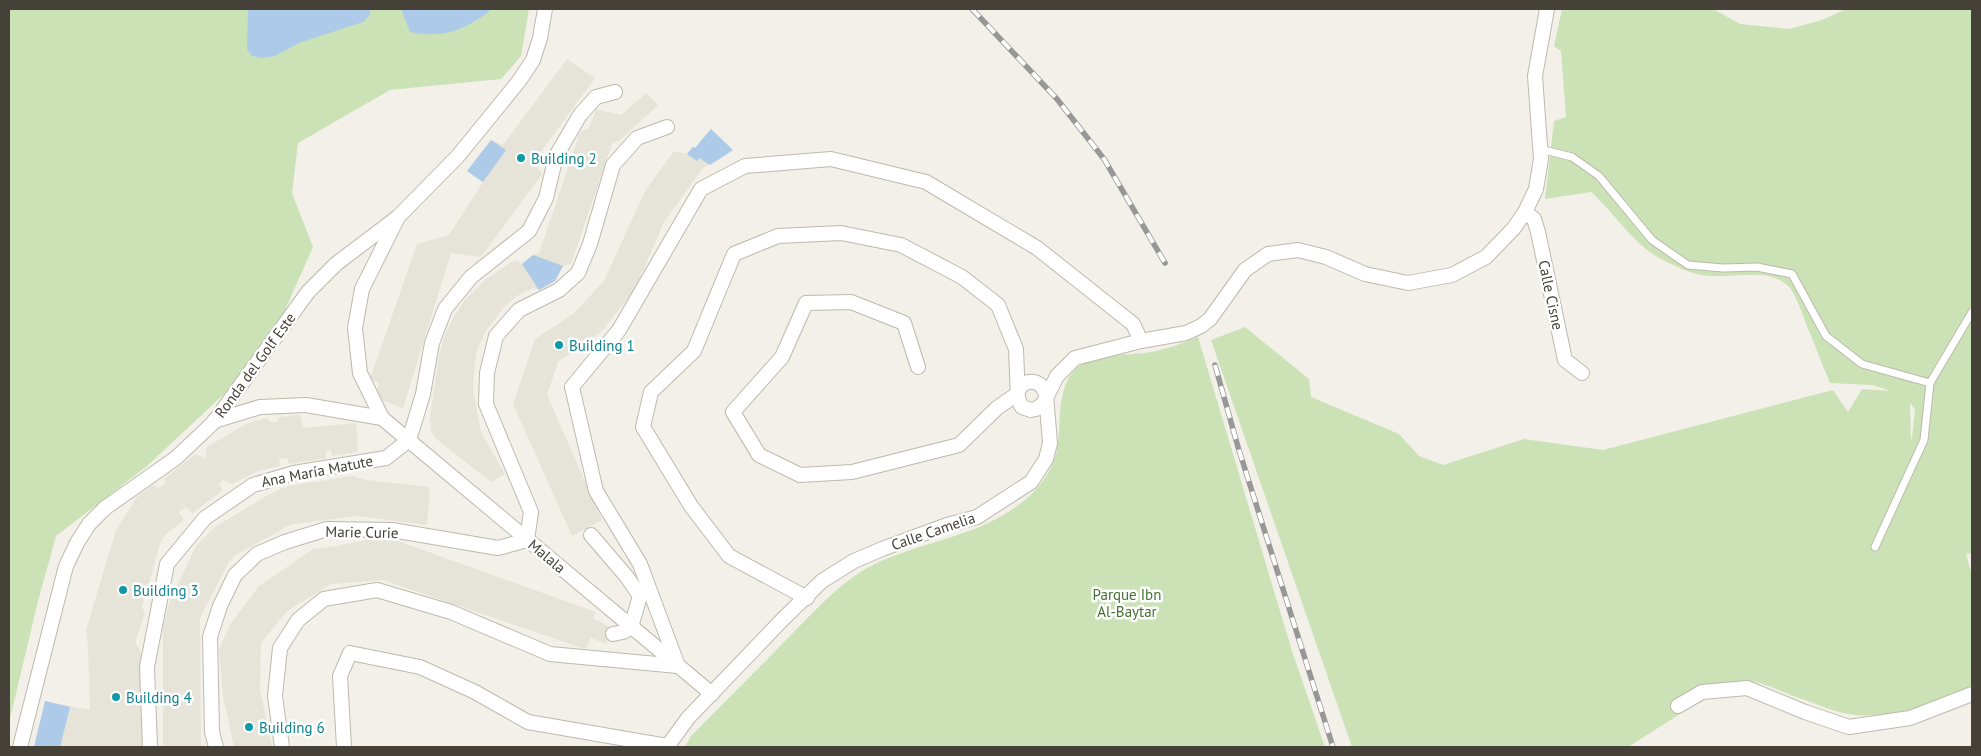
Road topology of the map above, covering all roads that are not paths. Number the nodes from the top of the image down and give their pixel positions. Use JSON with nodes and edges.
{"nodes":[{"id":1,"x":545,"y":9,"type":"edge"},
{"id":2,"x":1547,"y":9,"type":"edge"},
{"id":3,"x":615,"y":92,"type":"dead end"},
{"id":4,"x":667,"y":127,"type":"dead end"},
{"id":5,"x":1540,"y":149,"type":"junction"},
{"id":6,"x":1525,"y":212,"type":"junction"},
{"id":7,"x":398,"y":217,"type":"junction"},
{"id":8,"x":1972,"y":312,"type":"edge"},
{"id":9,"x":1141,"y":342,"type":"junction"},
{"id":10,"x":918,"y":367,"type":"dead end"},
{"id":11,"x":1582,"y":373,"type":"dead end"},
{"id":12,"x":1930,"y":383,"type":"junction"},
{"id":13,"x":241,"y":386,"type":"junction"},
{"id":14,"x":1017,"y":394,"type":"junction"},
{"id":15,"x":1045,"y":399,"type":"junction"},
{"id":16,"x":260,"y":407,"type":"junction"},
{"id":17,"x":382,"y":418,"type":"junction"},
{"id":18,"x":214,"y":422,"type":"junction"},
{"id":19,"x":409,"y":440,"type":"junction"},
{"id":20,"x":591,"y":535,"type":"dead end"},
{"id":21,"x":527,"y":540,"type":"junction"},
{"id":22,"x":1875,"y":547,"type":"dead end"},
{"id":23,"x":807,"y":598,"type":"junction"},
{"id":24,"x":631,"y":627,"type":"junction"},
{"id":25,"x":613,"y":634,"type":"dead end"},
{"id":26,"x":678,"y":666,"type":"junction"},
{"id":27,"x":712,"y":694,"type":"junction"},
{"id":28,"x":1972,"y":694,"type":"edge"},
{"id":29,"x":1678,"y":706,"type":"dead end"},
{"id":30,"x":20,"y":747,"type":"edge"},
{"id":31,"x":150,"y":747,"type":"edge"},
{"id":32,"x":216,"y":747,"type":"edge"},
{"id":33,"x":282,"y":747,"type":"edge"},
{"id":34,"x":344,"y":747,"type":"edge"},
{"id":35,"x":667,"y":747,"type":"edge"}],
"edges":[{"from":1,"to":7,"type":"street","name":"Ronda del Golf Este"},
{"from":2,"to":5,"type":"street"},
{"from":3,"to":19,"type":"street"},
{"from":4,"to":21,"type":"street"},
{"from":5,"to":6,"type":"street"},
{"from":5,"to":12,"type":"lane"},
{"from":6,"to":9,"type":"street"},
{"from":6,"to":11,"type":"street","name":"Calle Cisne"},
{"from":7,"to":13,"type":"street","name":"Ronda del Golf Este"},
{"from":7,"to":17,"type":"street"},
{"from":8,"to":12,"type":"lane"},
{"from":9,"to":15,"type":"street"},
{"from":9,"to":26,"type":"street"},
{"from":10,"to":14,"type":"street"},
{"from":12,"to":22,"type":"lane"},
{"from":13,"to":16,"type":"street"},
{"from":13,"to":18,"type":"street","name":"Ronda del Golf Este"},
{"from":14,"to":15,"type":"street"},
{"from":14,"to":15,"type":"street"},
{"from":14,"to":23,"type":"street"},
{"from":15,"to":23,"type":"street","name":"Calle Camelia"},
{"from":16,"to":17,"type":"street"},
{"from":16,"to":18,"type":"street"},
{"from":17,"to":19,"type":"street","name":"Malala"},
{"from":18,"to":30,"type":"street","name":"Ronda del Golf Este"},
{"from":19,"to":21,"type":"street","name":"Malala"},
{"from":19,"to":31,"type":"street","name":"Ana María Matute"},
{"from":20,"to":24,"type":"street"},
{"from":21,"to":24,"type":"street","name":"Malala"},
{"from":21,"to":32,"type":"street","name":"Marie Curie"},
{"from":23,"to":27,"type":"street","name":"Calle Camelia"},
{"from":24,"to":25,"type":"street"},
{"from":24,"to":26,"type":"street","name":"Malala"},
{"from":26,"to":27,"type":"street","name":"Malala"},
{"from":26,"to":33,"type":"street"},
{"from":27,"to":35,"type":"street","name":"Calle Camelia"},
{"from":28,"to":29,"type":"street"},
{"from":34,"to":35,"type":"street"}]}
